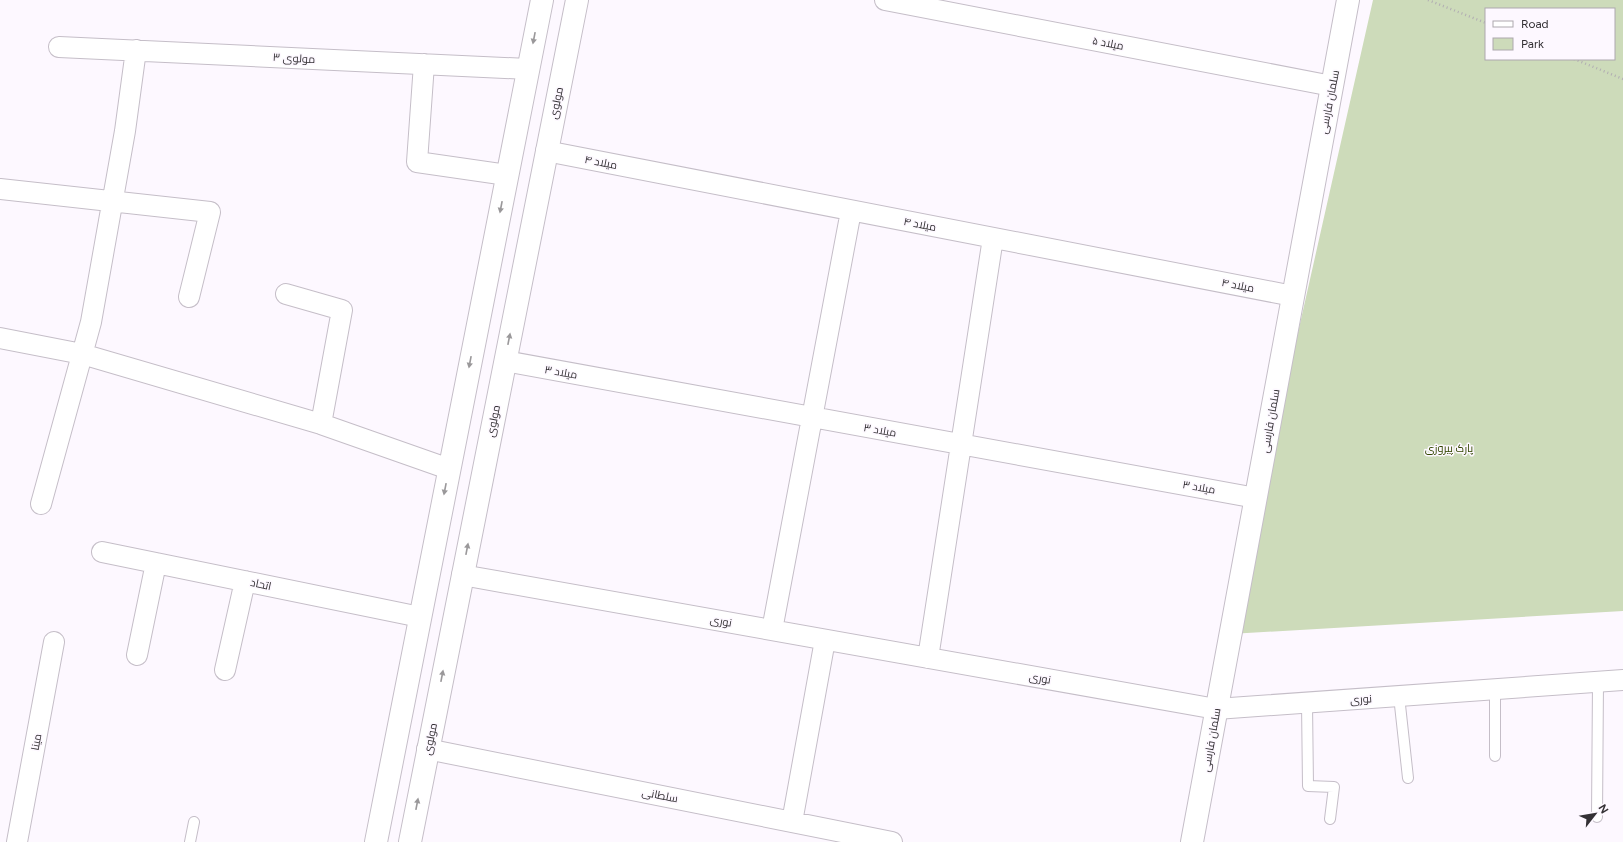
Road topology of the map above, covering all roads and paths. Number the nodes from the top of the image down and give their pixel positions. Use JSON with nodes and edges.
{"nodes":[{"id":1,"x":885,"y":0,"type":"edge"},
{"id":2,"x":1348,"y":0,"type":"edge"},
{"id":3,"x":1428,"y":0,"type":"edge"},
{"id":4,"x":541,"y":3,"type":"edge"},
{"id":5,"x":575,"y":6,"type":"edge"},
{"id":6,"x":1485,"y":23,"type":"edge"},
{"id":7,"x":59,"y":47,"type":"dead end"},
{"id":8,"x":136,"y":50,"type":"junction"},
{"id":9,"x":1576,"y":60,"type":"edge"},
{"id":10,"x":424,"y":64,"type":"junction"},
{"id":11,"x":528,"y":69,"type":"junction"},
{"id":12,"x":1623,"y":79,"type":"edge"},
{"id":13,"x":1332,"y":86,"type":"junction"},
{"id":14,"x":546,"y":151,"type":"junction"},
{"id":15,"x":507,"y":175,"type":"junction"},
{"id":16,"x":0,"y":189,"type":"edge"},
{"id":17,"x":113,"y":201,"type":"junction"},
{"id":18,"x":852,"y":211,"type":"junction"},
{"id":19,"x":993,"y":238,"type":"junction"},
{"id":20,"x":286,"y":294,"type":"dead end"},
{"id":21,"x":1293,"y":296,"type":"junction"},
{"id":22,"x":189,"y":297,"type":"dead end"},
{"id":23,"x":0,"y":338,"type":"edge"},
{"id":24,"x":82,"y":354,"type":"junction"},
{"id":25,"x":504,"y":361,"type":"junction"},
{"id":26,"x":812,"y":417,"type":"junction"},
{"id":27,"x":321,"y":424,"type":"junction"},
{"id":28,"x":961,"y":444,"type":"junction"},
{"id":29,"x":449,"y":469,"type":"junction"},
{"id":30,"x":1256,"y":498,"type":"junction"},
{"id":31,"x":41,"y":504,"type":"dead end"},
{"id":32,"x":102,"y":552,"type":"dead end"},
{"id":33,"x":156,"y":563,"type":"junction"},
{"id":34,"x":462,"y":575,"type":"junction"},
{"id":35,"x":245,"y":581,"type":"junction"},
{"id":36,"x":420,"y":617,"type":"junction"},
{"id":37,"x":772,"y":630,"type":"junction"},
{"id":38,"x":825,"y":640,"type":"junction"},
{"id":39,"x":54,"y":642,"type":"dead end"},
{"id":40,"x":137,"y":655,"type":"dead end"},
{"id":41,"x":928,"y":658,"type":"junction"},
{"id":42,"x":226,"y":670,"type":"dead end"},
{"id":43,"x":1623,"y":680,"type":"edge"},
{"id":44,"x":1598,"y":682,"type":"junction"},
{"id":45,"x":1495,"y":689,"type":"junction"},
{"id":46,"x":1399,"y":696,"type":"junction"},
{"id":47,"x":1307,"y":703,"type":"junction"},
{"id":48,"x":1216,"y":709,"type":"junction"},
{"id":49,"x":428,"y":749,"type":"junction"},
{"id":50,"x":1495,"y":756,"type":"dead end"},
{"id":51,"x":1408,"y":778,"type":"dead end"},
{"id":52,"x":1597,"y":817,"type":"dead end"},
{"id":53,"x":1330,"y":819,"type":"dead end"},
{"id":54,"x":194,"y":822,"type":"dead end"},
{"id":55,"x":792,"y":822,"type":"junction"},
{"id":56,"x":17,"y":842,"type":"edge"},
{"id":57,"x":190,"y":842,"type":"edge"},
{"id":58,"x":376,"y":842,"type":"edge"},
{"id":59,"x":410,"y":842,"type":"edge"},
{"id":60,"x":892,"y":842,"type":"edge"},
{"id":61,"x":1192,"y":842,"type":"edge"}],
"edges":[{"from":1,"to":13,"type":"street","name":"میلاد ۵"},
{"from":2,"to":13,"type":"street","name":"سلمان فارسی"},
{"from":3,"to":6,"type":"path"},
{"from":4,"to":5,"type":"street"},
{"from":4,"to":11,"type":"street","one_way":true},
{"from":5,"to":14,"type":"street","name":"مولوی"},
{"from":7,"to":8,"type":"street","name":"مولوی ۳"},
{"from":8,"to":10,"type":"street","name":"مولوی ۳"},
{"from":8,"to":17,"type":"street"},
{"from":9,"to":12,"type":"path"},
{"from":10,"to":11,"type":"street","name":"مولوی ۳"},
{"from":10,"to":15,"type":"street"},
{"from":11,"to":15,"type":"street"},
{"from":13,"to":21,"type":"street","name":"سلمان فارسی"},
{"from":14,"to":18,"type":"street","name":"میلاد ۴"},
{"from":25,"to":14,"type":"street","name":"مولوی","one_way":true},
{"from":15,"to":29,"type":"street","one_way":true},
{"from":16,"to":17,"type":"street"},
{"from":17,"to":22,"type":"street"},
{"from":17,"to":24,"type":"street"},
{"from":18,"to":19,"type":"street","name":"میلاد ۴"},
{"from":18,"to":26,"type":"street"},
{"from":19,"to":21,"type":"street","name":"میلاد ۴"},
{"from":19,"to":28,"type":"street"},
{"from":20,"to":27,"type":"street"},
{"from":21,"to":30,"type":"street","name":"سلمان فارسی"},
{"from":23,"to":24,"type":"street"},
{"from":24,"to":27,"type":"street"},
{"from":24,"to":31,"type":"street"},
{"from":25,"to":26,"type":"street","name":"میلاد ۳"},
{"from":34,"to":25,"type":"street","name":"مولوی","one_way":true},
{"from":26,"to":28,"type":"street","name":"میلاد ۳"},
{"from":26,"to":37,"type":"street"},
{"from":27,"to":29,"type":"street"},
{"from":28,"to":30,"type":"street","name":"میلاد ۳"},
{"from":28,"to":41,"type":"street"},
{"from":29,"to":36,"type":"street","one_way":true},
{"from":30,"to":48,"type":"street","name":"سلمان فارسی"},
{"from":32,"to":33,"type":"street","name":"اتحاد"},
{"from":33,"to":35,"type":"street","name":"اتحاد"},
{"from":33,"to":40,"type":"street"},
{"from":34,"to":37,"type":"street","name":"نوری"},
{"from":49,"to":34,"type":"street","name":"مولوی","one_way":true},
{"from":35,"to":36,"type":"street","name":"اتحاد"},
{"from":35,"to":42,"type":"street"},
{"from":36,"to":58,"type":"street"},
{"from":37,"to":38,"type":"street","name":"نوری"},
{"from":38,"to":41,"type":"street","name":"نوری"},
{"from":38,"to":55,"type":"street"},
{"from":39,"to":56,"type":"street","name":"مینا"},
{"from":41,"to":48,"type":"street","name":"نوری"},
{"from":43,"to":44,"type":"street","name":"نوری"},
{"from":44,"to":45,"type":"street","name":"نوری"},
{"from":44,"to":52,"type":"lane"},
{"from":45,"to":46,"type":"street","name":"نوری"},
{"from":45,"to":50,"type":"lane"},
{"from":46,"to":47,"type":"street","name":"نوری"},
{"from":46,"to":51,"type":"lane"},
{"from":47,"to":48,"type":"street","name":"نوری"},
{"from":47,"to":53,"type":"lane"},
{"from":48,"to":61,"type":"street","name":"سلمان فارسی"},
{"from":49,"to":55,"type":"street","name":"سلطانی"},
{"from":59,"to":49,"type":"street","name":"مولوی","one_way":true},
{"from":54,"to":57,"type":"lane"},
{"from":55,"to":60,"type":"street","name":"سلطانی"}]}
